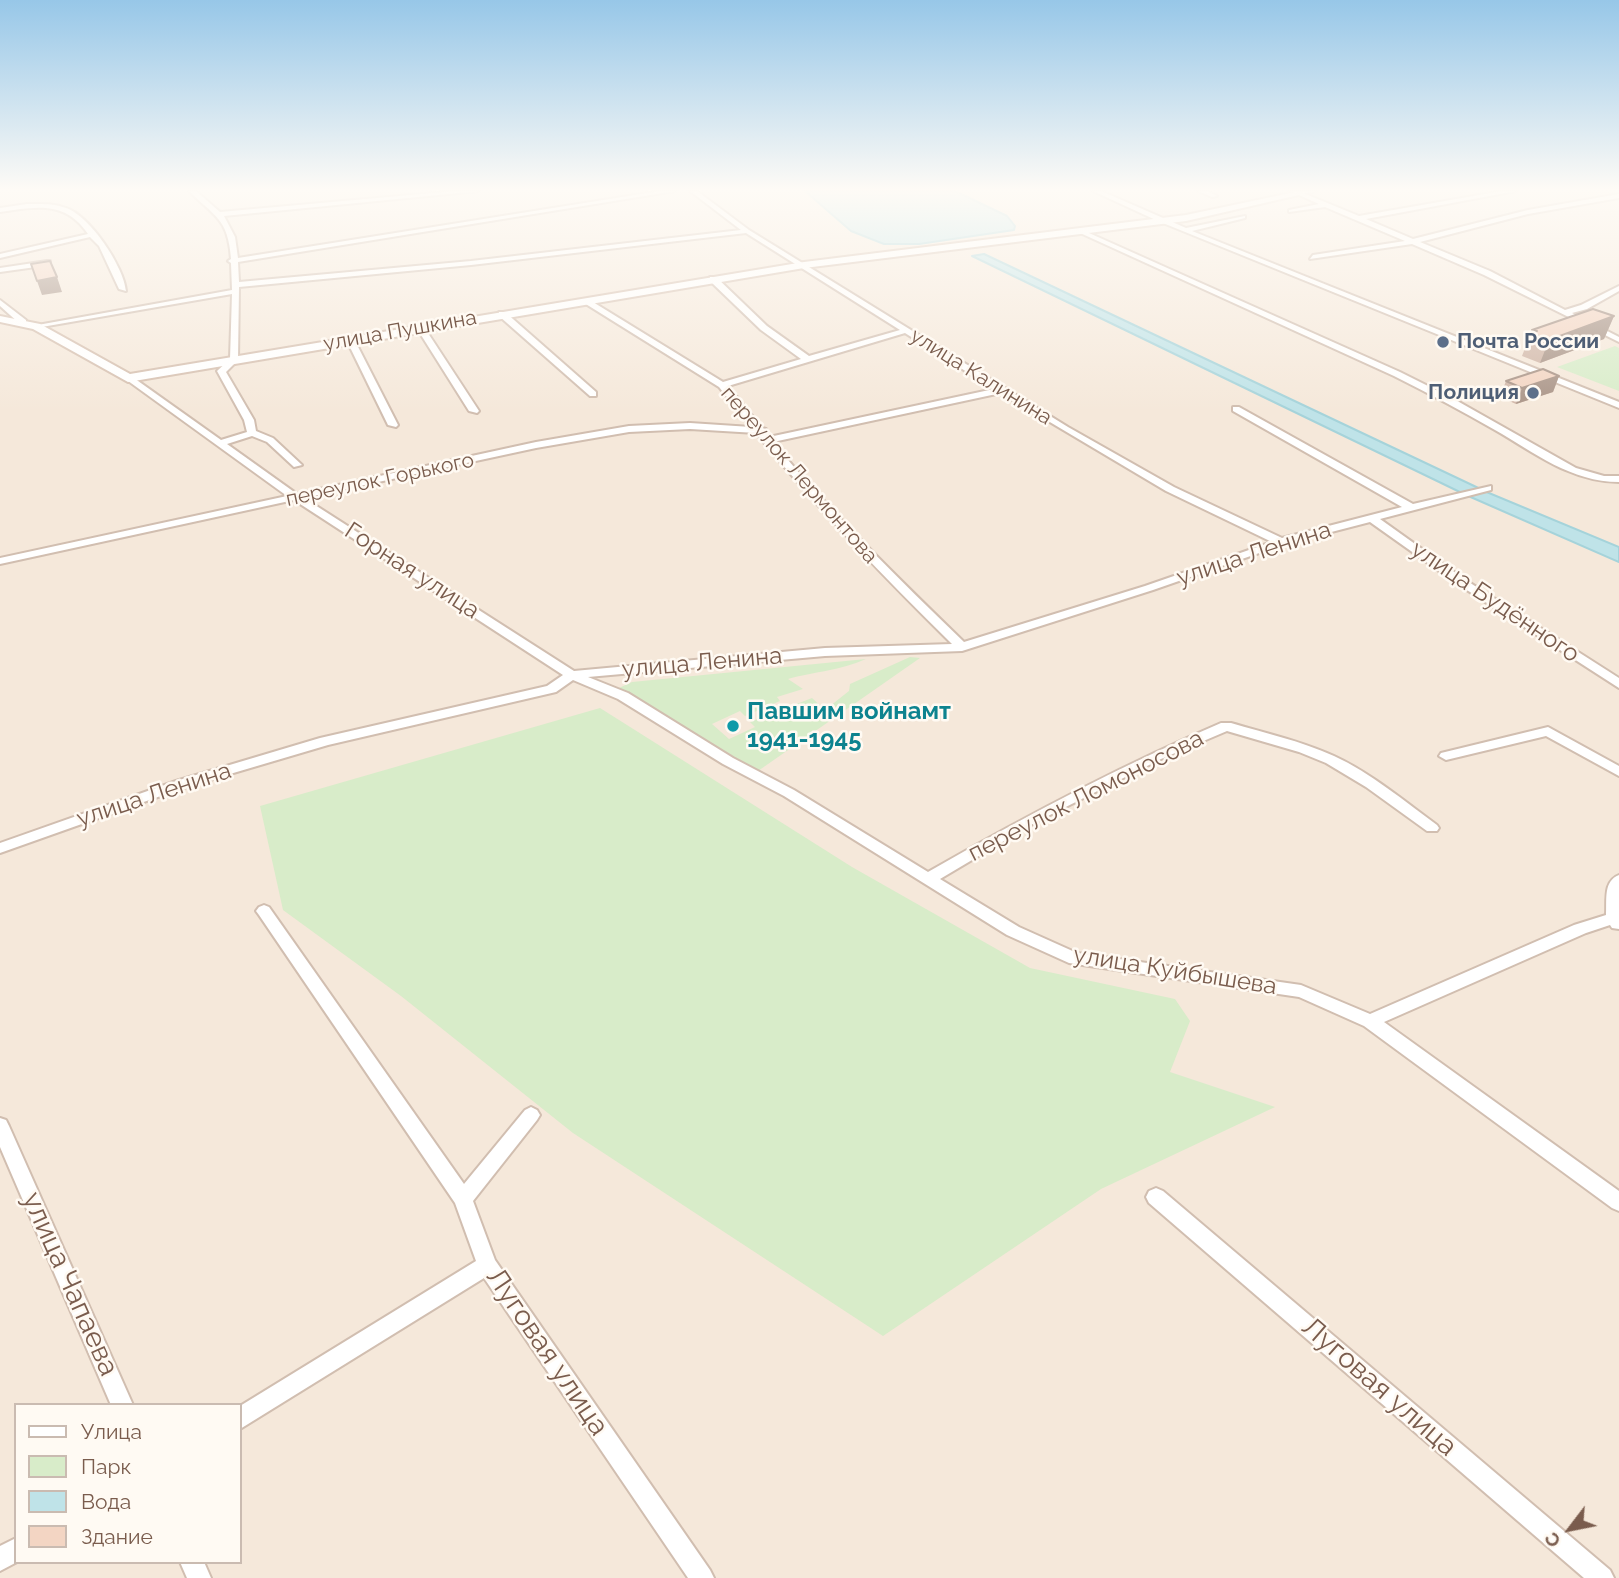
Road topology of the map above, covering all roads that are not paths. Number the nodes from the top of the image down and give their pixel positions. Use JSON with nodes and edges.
{"nodes":[{"id":1,"x":36,"y":265,"type":"edge"},
{"id":2,"x":111,"y":265,"type":"edge"},
{"id":3,"x":233,"y":265,"type":"edge"},
{"id":4,"x":456,"y":265,"type":"edge"},
{"id":5,"x":804,"y":265,"type":"joint"},
{"id":6,"x":1154,"y":265,"type":"edge"},
{"id":7,"x":1271,"y":265,"type":"edge"},
{"id":8,"x":1467,"y":265,"type":"edge"},
{"id":9,"x":0,"y":270,"type":"edge"},
{"id":10,"x":713,"y":279,"type":"junction"},
{"id":11,"x":236,"y":288,"type":"junction"},
{"id":12,"x":1619,"y":288,"type":"edge"},
{"id":13,"x":123,"y":289,"type":"dead end"},
{"id":14,"x":585,"y":300,"type":"junction"},
{"id":15,"x":0,"y":302,"type":"edge"},
{"id":16,"x":1566,"y":312,"type":"junction"},
{"id":17,"x":502,"y":314,"type":"junction"},
{"id":18,"x":0,"y":319,"type":"edge"},
{"id":19,"x":23,"y":322,"type":"junction"},
{"id":20,"x":36,"y":326,"type":"junction"},
{"id":21,"x":420,"y":327,"type":"junction"},
{"id":22,"x":907,"y":330,"type":"junction"},
{"id":23,"x":349,"y":339,"type":"junction"},
{"id":24,"x":1619,"y":340,"type":"edge"},
{"id":25,"x":806,"y":358,"type":"junction"},
{"id":26,"x":234,"y":359,"type":"junction"},
{"id":27,"x":128,"y":378,"type":"junction"},
{"id":28,"x":722,"y":385,"type":"junction"},
{"id":29,"x":1002,"y":390,"type":"junction"},
{"id":30,"x":593,"y":394,"type":"dead end"},
{"id":31,"x":1619,"y":405,"type":"edge"},
{"id":32,"x":1236,"y":409,"type":"dead end"},
{"id":33,"x":474,"y":411,"type":"dead end"},
{"id":34,"x":393,"y":425,"type":"dead end"},
{"id":35,"x":252,"y":433,"type":"junction"},
{"id":36,"x":766,"y":436,"type":"junction"},
{"id":37,"x":220,"y":443,"type":"junction"},
{"id":38,"x":268,"y":458,"type":"junction"},
{"id":39,"x":297,"y":465,"type":"dead end"},
{"id":40,"x":1619,"y":479,"type":"edge"},
{"id":41,"x":1486,"y":488,"type":"dead end"},
{"id":42,"x":297,"y":498,"type":"junction"},
{"id":43,"x":1410,"y":507,"type":"junction"},
{"id":44,"x":1372,"y":518,"type":"junction"},
{"id":45,"x":1281,"y":542,"type":"junction"},
{"id":46,"x":0,"y":561,"type":"edge"},
{"id":47,"x":962,"y":647,"type":"junction"},
{"id":48,"x":572,"y":675,"type":"junction"},
{"id":49,"x":1619,"y":684,"type":"edge"},
{"id":50,"x":1446,"y":756,"type":"dead end"},
{"id":51,"x":1619,"y":772,"type":"edge"},
{"id":52,"x":1432,"y":828,"type":"dead end"},
{"id":53,"x":0,"y":848,"type":"edge"},
{"id":54,"x":927,"y":879,"type":"junction"},
{"id":55,"x":1619,"y":880,"type":"edge"},
{"id":56,"x":264,"y":911,"type":"dead end"},
{"id":57,"x":1617,"y":921,"type":"edge"},
{"id":58,"x":1370,"y":1021,"type":"junction"},
{"id":59,"x":531,"y":1115,"type":"dead end"},
{"id":60,"x":0,"y":1126,"type":"edge"},
{"id":61,"x":1156,"y":1197,"type":"dead end"},
{"id":62,"x":463,"y":1199,"type":"junction"},
{"id":63,"x":1619,"y":1202,"type":"edge"},
{"id":64,"x":487,"y":1265,"type":"junction"},
{"id":65,"x":121,"y":1403,"type":"edge"},
{"id":66,"x":242,"y":1417,"type":"edge"},
{"id":67,"x":702,"y":1578,"type":"edge"},
{"id":68,"x":1602,"y":1578,"type":"edge"}],
"edges":[{"from":1,"to":9,"type":"street"},
{"from":2,"to":13,"type":"street"},
{"from":3,"to":11,"type":"street"},
{"from":4,"to":11,"type":"street"},
{"from":5,"to":10,"type":"main road","name":"улица Пушкина"},
{"from":5,"to":22,"type":"street","name":"улица Калинина"},
{"from":6,"to":40,"type":"street"},
{"from":7,"to":31,"type":"street"},
{"from":8,"to":16,"type":"street"},
{"from":10,"to":14,"type":"main road","name":"улица Пушкина"},
{"from":10,"to":25,"type":"street"},
{"from":11,"to":20,"type":"street"},
{"from":11,"to":26,"type":"street"},
{"from":12,"to":16,"type":"street"},
{"from":14,"to":17,"type":"main road","name":"улица Пушкина"},
{"from":14,"to":28,"type":"street","name":"переулок Лермонтова"},
{"from":15,"to":19,"type":"street"},
{"from":16,"to":24,"type":"street"},
{"from":17,"to":21,"type":"main road","name":"улица Пушкина"},
{"from":17,"to":30,"type":"street"},
{"from":18,"to":19,"type":"main road"},
{"from":19,"to":20,"type":"main road"},
{"from":20,"to":27,"type":"main road"},
{"from":21,"to":23,"type":"main road","name":"улица Пушкина"},
{"from":21,"to":33,"type":"street"},
{"from":22,"to":25,"type":"street"},
{"from":22,"to":29,"type":"street","name":"улица Калинина"},
{"from":23,"to":26,"type":"main road","name":"улица Пушкина"},
{"from":23,"to":34,"type":"street"},
{"from":25,"to":28,"type":"street"},
{"from":26,"to":27,"type":"main road","name":"улица Пушкина"},
{"from":26,"to":35,"type":"street"},
{"from":27,"to":37,"type":"street","name":"Горная улица"},
{"from":28,"to":36,"type":"street","name":"переулок Лермонтова"},
{"from":29,"to":36,"type":"street","name":"переулок Горького"},
{"from":29,"to":45,"type":"street","name":"улица Калинина"},
{"from":32,"to":43,"type":"street"},
{"from":35,"to":37,"type":"street"},
{"from":35,"to":38,"type":"street","name":"Горная улица"},
{"from":36,"to":42,"type":"street","name":"переулок Горького"},
{"from":36,"to":47,"type":"street","name":"переулок Лермонтова"},
{"from":37,"to":38,"type":"street","name":"Горная улица"},
{"from":38,"to":39,"type":"street","name":"Горная улица"},
{"from":38,"to":42,"type":"street","name":"Горная улица"},
{"from":41,"to":43,"type":"street","name":"улица Ленина"},
{"from":42,"to":46,"type":"street","name":"переулок Горького"},
{"from":42,"to":48,"type":"street","name":"Горная улица"},
{"from":43,"to":44,"type":"street","name":"улица Ленина"},
{"from":44,"to":45,"type":"street","name":"улица Ленина"},
{"from":44,"to":49,"type":"street","name":"улица Будённого"},
{"from":45,"to":47,"type":"street","name":"улица Ленина"},
{"from":47,"to":48,"type":"street","name":"улица Ленина"},
{"from":48,"to":53,"type":"street","name":"улица Ленина"},
{"from":48,"to":54,"type":"street","name":"улица Куйбышева"},
{"from":50,"to":51,"type":"street"},
{"from":52,"to":54,"type":"street","name":"переулок Ломоносова"},
{"from":54,"to":58,"type":"street","name":"улица Куйбышева"},
{"from":55,"to":57,"type":"street"},
{"from":56,"to":62,"type":"street","name":"Луговая улица"},
{"from":57,"to":58,"type":"street"},
{"from":58,"to":63,"type":"street","name":"улица Куйбышева"},
{"from":59,"to":62,"type":"street"},
{"from":60,"to":65,"type":"street","name":"улица Чапаева"},
{"from":61,"to":68,"type":"street","name":"Луговая улица"},
{"from":62,"to":64,"type":"street","name":"Луговая улица"},
{"from":64,"to":66,"type":"street"},
{"from":64,"to":67,"type":"street","name":"Луговая улица"}]}
